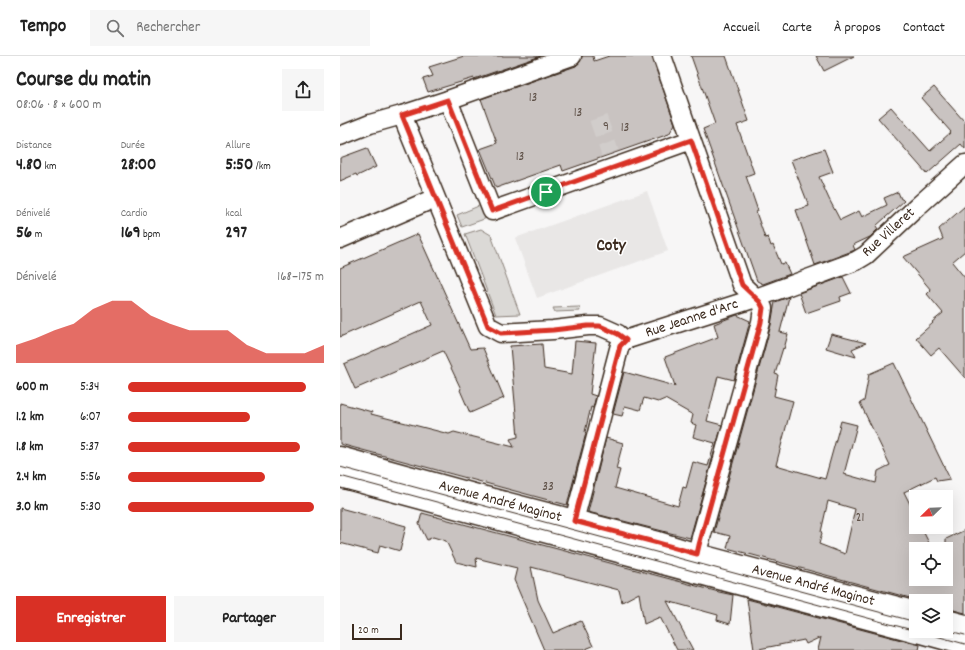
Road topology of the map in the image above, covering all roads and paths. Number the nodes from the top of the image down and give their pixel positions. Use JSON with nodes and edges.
{"nodes":[{"id":1,"x":572,"y":56,"type":"edge"},
{"id":2,"x":662,"y":56,"type":"edge"},
{"id":3,"x":448,"y":100,"type":"junction"},
{"id":4,"x":402,"y":115,"type":"junction"},
{"id":5,"x":340,"y":136,"type":"edge"},
{"id":6,"x":691,"y":140,"type":"junction"},
{"id":7,"x":965,"y":164,"type":"edge"},
{"id":8,"x":435,"y":198,"type":"junction"},
{"id":9,"x":340,"y":239,"type":"edge"},
{"id":10,"x":756,"y":298,"type":"junction"},
{"id":11,"x":626,"y":340,"type":"junction"},
{"id":12,"x":340,"y":458,"type":"edge"},
{"id":13,"x":340,"y":476,"type":"edge"},
{"id":14,"x":574,"y":521,"type":"junction"},
{"id":15,"x":695,"y":562,"type":"junction"},
{"id":16,"x":909,"y":611,"type":"edge"},
{"id":17,"x":953,"y":623,"type":"edge"},
{"id":18,"x":965,"y":626,"type":"edge"},
{"id":19,"x":909,"y":629,"type":"edge"},
{"id":20,"x":943,"y":638,"type":"edge"},
{"id":21,"x":965,"y":644,"type":"edge"}],
"edges":[{"from":1,"to":3,"type":"street"},
{"from":2,"to":6,"type":"street"},
{"from":3,"to":4,"type":"street"},
{"from":3,"to":6,"type":"street"},
{"from":4,"to":5,"type":"street"},
{"from":4,"to":8,"type":"street"},
{"from":6,"to":10,"type":"street"},
{"from":7,"to":10,"type":"street","name":"Rue Villeret"},
{"from":8,"to":9,"type":"street"},
{"from":8,"to":11,"type":"street"},
{"from":10,"to":11,"type":"street","name":"Rue Jeanne d'Arc"},
{"from":10,"to":15,"type":"street"},
{"from":11,"to":14,"type":"street","name":"Rue Jeanne d'Arc"},
{"from":12,"to":14,"type":"main road","name":"Avenue André Maginot"},
{"from":13,"to":15,"type":"main road","name":"Avenue André Maginot"},
{"from":14,"to":15,"type":"main road","name":"Avenue André Maginot"},
{"from":15,"to":16,"type":"main road","name":"Avenue André Maginot"},
{"from":15,"to":19,"type":"main road","name":"Avenue André Maginot"},
{"from":17,"to":18,"type":"main road"},
{"from":20,"to":21,"type":"main road","name":"Avenue André Maginot"}]}
